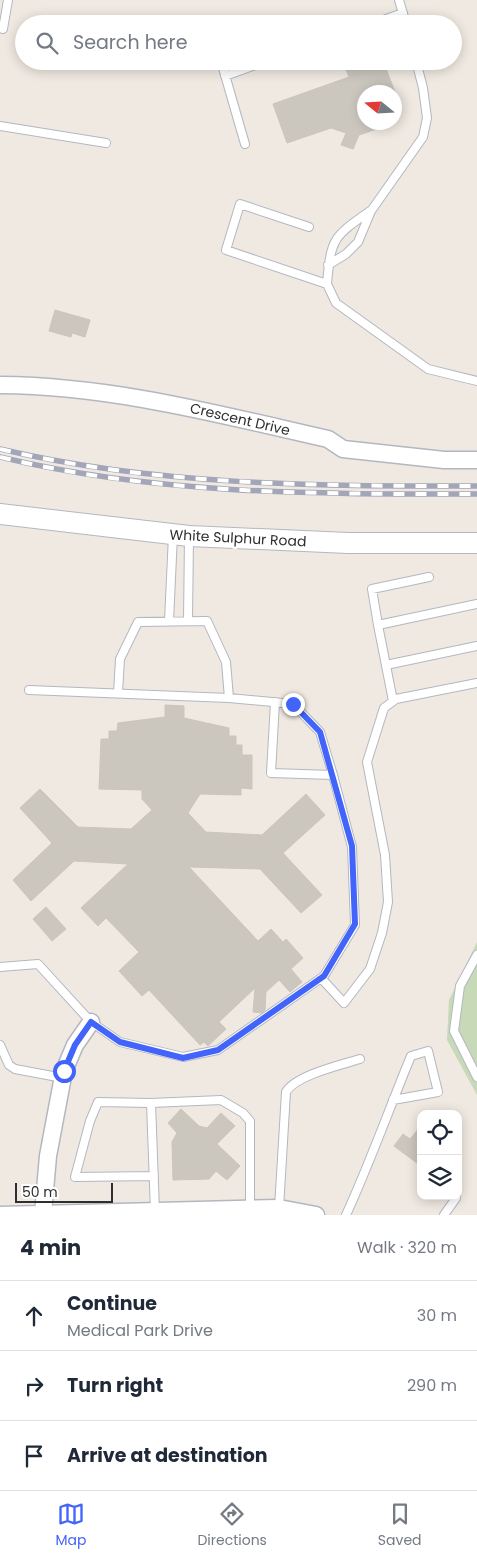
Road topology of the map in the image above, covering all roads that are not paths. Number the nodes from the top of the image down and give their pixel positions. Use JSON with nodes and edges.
{"nodes":[{"id":1,"x":8,"y":0,"type":"edge"},
{"id":2,"x":399,"y":0,"type":"edge"},
{"id":3,"x":403,"y":13,"type":"joint"},
{"id":4,"x":397,"y":15,"type":"edge"},
{"id":5,"x":0,"y":28,"type":"edge"},
{"id":6,"x":223,"y":70,"type":"edge"},
{"id":7,"x":241,"y":70,"type":"edge"},
{"id":8,"x":418,"y":70,"type":"edge"},
{"id":9,"x":225,"y":76,"type":"junction"},
{"id":10,"x":0,"y":126,"type":"edge"},
{"id":11,"x":106,"y":143,"type":"dead end"},
{"id":12,"x":245,"y":144,"type":"dead end"},
{"id":13,"x":371,"y":211,"type":"junction"},
{"id":14,"x":309,"y":227,"type":"dead end"},
{"id":15,"x":328,"y":264,"type":"junction"},
{"id":16,"x":327,"y":284,"type":"junction"},
{"id":17,"x":477,"y":381,"type":"edge"},
{"id":18,"x":0,"y":385,"type":"edge"},
{"id":19,"x":477,"y":460,"type":"edge"},
{"id":20,"x":0,"y":514,"type":"edge"},
{"id":21,"x":181,"y":535,"type":"junction"},
{"id":22,"x":477,"y":543,"type":"edge"},
{"id":23,"x":429,"y":577,"type":"dead end"},
{"id":24,"x":477,"y":604,"type":"edge"},
{"id":25,"x":188,"y":620,"type":"junction"},
{"id":26,"x":169,"y":621,"type":"junction"},
{"id":27,"x":378,"y":625,"type":"junction"},
{"id":28,"x":477,"y":646,"type":"edge"},
{"id":29,"x":386,"y":665,"type":"junction"},
{"id":30,"x":477,"y":683,"type":"edge"},
{"id":31,"x":29,"y":690,"type":"dead end"},
{"id":32,"x":118,"y":693,"type":"junction"},
{"id":33,"x":229,"y":698,"type":"junction"},
{"id":34,"x":393,"y":701,"type":"junction"},
{"id":35,"x":276,"y":702,"type":"junction"},
{"id":36,"x":333,"y":775,"type":"junction"},
{"id":37,"x":477,"y":955,"type":"edge"},
{"id":38,"x":0,"y":967,"type":"edge"},
{"id":39,"x":321,"y":978,"type":"junction"},
{"id":40,"x":91,"y":1022,"type":"junction"},
{"id":41,"x":0,"y":1045,"type":"edge"},
{"id":42,"x":360,"y":1059,"type":"dead end"},
{"id":43,"x":477,"y":1077,"type":"edge"},
{"id":44,"x":63,"y":1078,"type":"junction"},
{"id":45,"x":393,"y":1100,"type":"junction"},
{"id":46,"x":151,"y":1102,"type":"junction"},
{"id":47,"x":154,"y":1176,"type":"junction"},
{"id":48,"x":455,"y":1200,"type":"edge"},
{"id":49,"x":279,"y":1208,"type":"junction"},
{"id":50,"x":247,"y":1211,"type":"edge"},
{"id":51,"x":161,"y":1212,"type":"edge"},
{"id":52,"x":43,"y":1213,"type":"junction"},
{"id":53,"x":132,"y":1213,"type":"edge"},
{"id":54,"x":85,"y":1214,"type":"edge"},
{"id":55,"x":0,"y":1215,"type":"edge"},
{"id":56,"x":316,"y":1215,"type":"edge"},
{"id":57,"x":346,"y":1215,"type":"edge"},
{"id":58,"x":444,"y":1215,"type":"edge"}],
"edges":[{"from":1,"to":5,"type":"lane"},
{"from":2,"to":3,"type":"lane"},
{"from":3,"to":4,"type":"lane"},
{"from":6,"to":9,"type":"lane"},
{"from":7,"to":9,"type":"lane"},
{"from":8,"to":13,"type":"lane"},
{"from":9,"to":12,"type":"lane"},
{"from":10,"to":11,"type":"lane"},
{"from":13,"to":15,"type":"lane"},
{"from":13,"to":15,"type":"lane"},
{"from":14,"to":16,"type":"lane"},
{"from":15,"to":16,"type":"lane"},
{"from":16,"to":17,"type":"lane"},
{"from":18,"to":19,"type":"street","name":"Crescent Drive"},
{"from":20,"to":21,"type":"street","name":"White Sulphur Road"},
{"from":21,"to":22,"type":"street","name":"White Sulphur Road"},
{"from":21,"to":25,"type":"lane"},
{"from":21,"to":26,"type":"lane"},
{"from":23,"to":27,"type":"lane"},
{"from":24,"to":27,"type":"lane"},
{"from":25,"to":26,"type":"lane"},
{"from":25,"to":33,"type":"lane"},
{"from":26,"to":32,"type":"lane"},
{"from":27,"to":29,"type":"lane"},
{"from":28,"to":29,"type":"lane"},
{"from":29,"to":34,"type":"lane"},
{"from":30,"to":34,"type":"lane"},
{"from":31,"to":32,"type":"lane"},
{"from":32,"to":33,"type":"lane"},
{"from":33,"to":35,"type":"lane"},
{"from":34,"to":39,"type":"lane"},
{"from":35,"to":36,"type":"lane"},
{"from":35,"to":36,"type":"lane"},
{"from":36,"to":39,"type":"lane"},
{"from":37,"to":43,"type":"lane"},
{"from":38,"to":40,"type":"lane"},
{"from":39,"to":40,"type":"lane"},
{"from":40,"to":44,"type":"street"},
{"from":41,"to":44,"type":"lane"},
{"from":42,"to":49,"type":"lane"},
{"from":44,"to":52,"type":"street"},
{"from":45,"to":45,"type":"lane"},
{"from":45,"to":57,"type":"lane"},
{"from":46,"to":47,"type":"lane"},
{"from":46,"to":47,"type":"lane"},
{"from":46,"to":50,"type":"lane"},
{"from":47,"to":51,"type":"lane"},
{"from":48,"to":58,"type":"lane"},
{"from":49,"to":50,"type":"street"},
{"from":49,"to":56,"type":"street"},
{"from":50,"to":51,"type":"street"},
{"from":51,"to":53,"type":"street"},
{"from":52,"to":54,"type":"street"},
{"from":52,"to":55,"type":"street"},
{"from":53,"to":54,"type":"street"}]}
